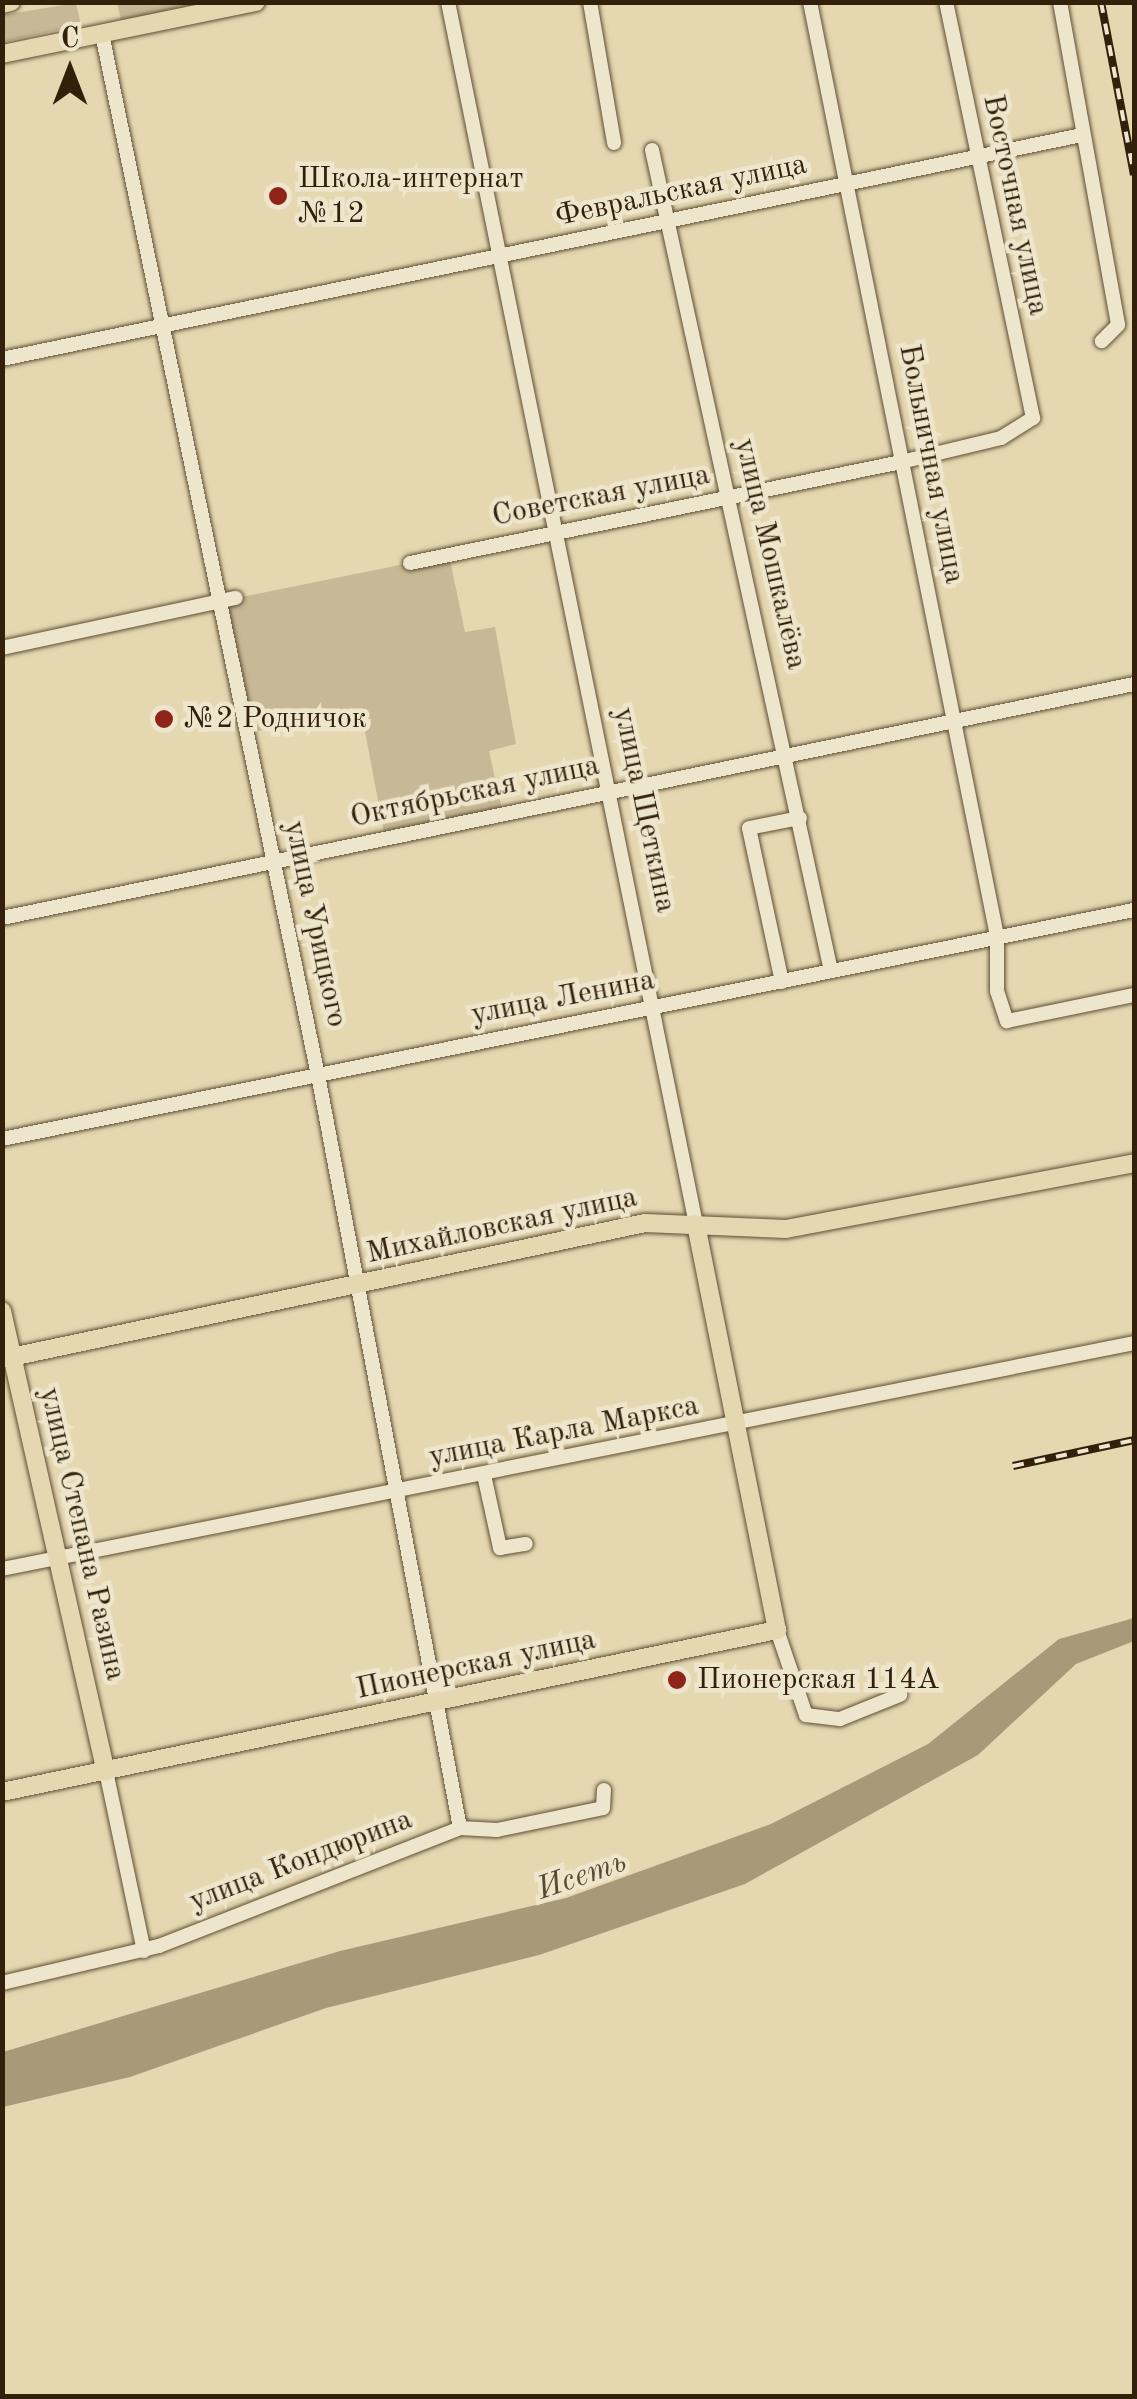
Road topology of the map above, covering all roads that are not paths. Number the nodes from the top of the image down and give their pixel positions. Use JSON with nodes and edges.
{"nodes":[{"id":1,"x":10,"y":2,"type":"edge"},
{"id":2,"x":256,"y":2,"type":"edge"},
{"id":3,"x":448,"y":2,"type":"edge"},
{"id":4,"x":590,"y":2,"type":"edge"},
{"id":5,"x":810,"y":2,"type":"edge"},
{"id":6,"x":946,"y":2,"type":"edge"},
{"id":7,"x":1060,"y":2,"type":"edge"},
{"id":8,"x":2,"y":4,"type":"edge"},
{"id":9,"x":102,"y":34,"type":"junction"},
{"id":10,"x":2,"y":54,"type":"edge"},
{"id":11,"x":1077,"y":136,"type":"junction"},
{"id":12,"x":614,"y":143,"type":"dead end"},
{"id":13,"x":652,"y":150,"type":"dead end"},
{"id":14,"x":976,"y":160,"type":"junction"},
{"id":15,"x":847,"y":185,"type":"junction"},
{"id":16,"x":670,"y":222,"type":"junction"},
{"id":17,"x":498,"y":258,"type":"junction"},
{"id":18,"x":165,"y":325,"type":"junction"},
{"id":19,"x":1102,"y":341,"type":"dead end"},
{"id":20,"x":2,"y":359,"type":"edge"},
{"id":21,"x":1032,"y":418,"type":"joint"},
{"id":22,"x":901,"y":462,"type":"junction"},
{"id":23,"x":728,"y":498,"type":"junction"},
{"id":24,"x":555,"y":532,"type":"junction"},
{"id":25,"x":410,"y":562,"type":"dead end"},
{"id":26,"x":229,"y":600,"type":"junction"},
{"id":27,"x":2,"y":648,"type":"edge"},
{"id":28,"x":1134,"y":684,"type":"edge"},
{"id":29,"x":956,"y":724,"type":"junction"},
{"id":30,"x":787,"y":756,"type":"junction"},
{"id":31,"x":613,"y":792,"type":"junction"},
{"id":32,"x":800,"y":818,"type":"junction"},
{"id":33,"x":274,"y":861,"type":"junction"},
{"id":34,"x":1134,"y":910,"type":"edge"},
{"id":35,"x":2,"y":918,"type":"edge"},
{"id":36,"x":997,"y":936,"type":"junction"},
{"id":37,"x":832,"y":971,"type":"junction"},
{"id":38,"x":782,"y":982,"type":"junction"},
{"id":39,"x":1134,"y":994,"type":"edge"},
{"id":40,"x":656,"y":1008,"type":"junction"},
{"id":41,"x":318,"y":1075,"type":"junction"},
{"id":42,"x":2,"y":1139,"type":"edge"},
{"id":43,"x":1134,"y":1163,"type":"edge"},
{"id":44,"x":696,"y":1224,"type":"junction"},
{"id":45,"x":359,"y":1284,"type":"junction"},
{"id":46,"x":2,"y":1311,"type":"edge"},
{"id":47,"x":1134,"y":1344,"type":"edge"},
{"id":48,"x":7,"y":1358,"type":"edge"},
{"id":49,"x":736,"y":1428,"type":"junction"},
{"id":50,"x":484,"y":1475,"type":"junction"},
{"id":51,"x":397,"y":1491,"type":"junction"},
{"id":52,"x":526,"y":1544,"type":"dead end"},
{"id":53,"x":64,"y":1556,"type":"junction"},
{"id":54,"x":2,"y":1569,"type":"edge"},
{"id":55,"x":778,"y":1630,"type":"junction"},
{"id":56,"x":900,"y":1695,"type":"dead end"},
{"id":57,"x":436,"y":1701,"type":"junction"},
{"id":58,"x":106,"y":1771,"type":"junction"},
{"id":59,"x":604,"y":1790,"type":"dead end"},
{"id":60,"x":2,"y":1792,"type":"edge"},
{"id":61,"x":460,"y":1828,"type":"junction"},
{"id":62,"x":144,"y":1951,"type":"junction"},
{"id":63,"x":2,"y":1983,"type":"edge"}],
"edges":[{"from":1,"to":8,"type":"main road"},
{"from":2,"to":9,"type":"main road"},
{"from":3,"to":17,"type":"street","name":"улица Щеткина"},
{"from":4,"to":12,"type":"street"},
{"from":5,"to":15,"type":"street","name":"Больничная улица"},
{"from":6,"to":14,"type":"street","name":"Восточная улица"},
{"from":7,"to":11,"type":"street"},
{"from":9,"to":10,"type":"main road"},
{"from":9,"to":18,"type":"street","name":"улица Урицкого"},
{"from":11,"to":14,"type":"street","name":"Февральская улица"},
{"from":11,"to":19,"type":"street"},
{"from":13,"to":16,"type":"street","name":"улица Мошкалёва"},
{"from":14,"to":15,"type":"street","name":"Февральская улица"},
{"from":14,"to":21,"type":"street","name":"Восточная улица"},
{"from":15,"to":16,"type":"street","name":"Февральская улица"},
{"from":15,"to":22,"type":"street","name":"Больничная улица"},
{"from":16,"to":17,"type":"street","name":"Февральская улица"},
{"from":16,"to":23,"type":"street","name":"улица Мошкалёва"},
{"from":17,"to":18,"type":"street","name":"Февральская улица"},
{"from":17,"to":24,"type":"street","name":"улица Щеткина"},
{"from":18,"to":20,"type":"street","name":"Февральская улица"},
{"from":18,"to":26,"type":"street","name":"улица Урицкого"},
{"from":21,"to":22,"type":"street","name":"Советская улица"},
{"from":22,"to":23,"type":"street","name":"Советская улица"},
{"from":22,"to":29,"type":"street","name":"Больничная улица"},
{"from":23,"to":24,"type":"street","name":"Советская улица"},
{"from":23,"to":30,"type":"street","name":"улица Мошкалёва"},
{"from":24,"to":25,"type":"street","name":"Советская улица"},
{"from":24,"to":31,"type":"street","name":"улица Щеткина"},
{"from":26,"to":27,"type":"street"},
{"from":26,"to":33,"type":"street","name":"улица Урицкого"},
{"from":28,"to":29,"type":"street","name":"Октябрьская улица"},
{"from":29,"to":30,"type":"street","name":"Октябрьская улица"},
{"from":29,"to":36,"type":"street","name":"Больничная улица"},
{"from":30,"to":31,"type":"street","name":"Октябрьская улица"},
{"from":30,"to":32,"type":"street","name":"улица Мошкалёва"},
{"from":31,"to":33,"type":"street","name":"Октябрьская улица"},
{"from":31,"to":40,"type":"street","name":"улица Щеткина"},
{"from":32,"to":37,"type":"street","name":"улица Мошкалёва"},
{"from":32,"to":38,"type":"street"},
{"from":33,"to":35,"type":"street","name":"Октябрьская улица"},
{"from":33,"to":41,"type":"street","name":"улица Урицкого"},
{"from":34,"to":36,"type":"street","name":"улица Ленина"},
{"from":36,"to":37,"type":"street","name":"улица Ленина"},
{"from":36,"to":39,"type":"street","name":"Больничная улица"},
{"from":37,"to":38,"type":"street","name":"улица Ленина"},
{"from":38,"to":40,"type":"street","name":"улица Ленина"},
{"from":40,"to":41,"type":"street","name":"улица Ленина"},
{"from":40,"to":44,"type":"street","name":"улица Щеткина"},
{"from":41,"to":42,"type":"street","name":"улица Ленина"},
{"from":41,"to":45,"type":"street","name":"улица Урицкого"},
{"from":43,"to":44,"type":"main road","name":"Михайловская улица"},
{"from":44,"to":45,"type":"main road","name":"Михайловская улица"},
{"from":44,"to":49,"type":"main road","name":"улица Щеткина"},
{"from":45,"to":48,"type":"main road","name":"Михайловская улица"},
{"from":45,"to":51,"type":"street","name":"улица Урицкого"},
{"from":46,"to":48,"type":"main road","name":"улица Степана Разина"},
{"from":47,"to":49,"type":"street","name":"улица Карла Маркса"},
{"from":48,"to":53,"type":"main road","name":"улица Степана Разина"},
{"from":49,"to":50,"type":"street","name":"улица Карла Маркса"},
{"from":49,"to":55,"type":"main road","name":"улица Щеткина"},
{"from":50,"to":51,"type":"street","name":"улица Карла Маркса"},
{"from":50,"to":52,"type":"street"},
{"from":51,"to":53,"type":"street","name":"улица Карла Маркса"},
{"from":51,"to":57,"type":"street","name":"улица Урицкого"},
{"from":53,"to":54,"type":"street","name":"улица Карла Маркса"},
{"from":53,"to":58,"type":"main road","name":"улица Степана Разина"},
{"from":55,"to":56,"type":"street"},
{"from":55,"to":57,"type":"main road","name":"Пионерская улица"},
{"from":57,"to":58,"type":"main road","name":"Пионерская улица"},
{"from":57,"to":61,"type":"street","name":"улица Урицкого"},
{"from":58,"to":60,"type":"main road","name":"Пионерская улица"},
{"from":58,"to":62,"type":"street"},
{"from":59,"to":61,"type":"street","name":"улица Кондюрина"},
{"from":61,"to":62,"type":"street","name":"улица Кондюрина"},
{"from":62,"to":63,"type":"street","name":"улица Кондюрина"}]}
